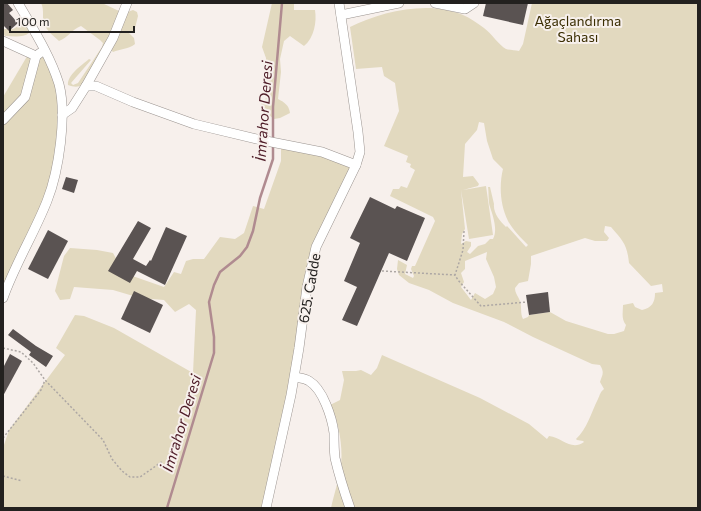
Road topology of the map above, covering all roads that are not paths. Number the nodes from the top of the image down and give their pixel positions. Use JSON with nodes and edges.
{"nodes":[{"id":1,"x":18,"y":3,"type":"edge"},
{"id":2,"x":127,"y":3,"type":"edge"},
{"id":3,"x":339,"y":3,"type":"edge"},
{"id":4,"x":354,"y":3,"type":"edge"},
{"id":5,"x":399,"y":3,"type":"edge"},
{"id":6,"x":435,"y":3,"type":"edge"},
{"id":7,"x":474,"y":3,"type":"edge"},
{"id":8,"x":356,"y":13,"type":"junction"},
{"id":9,"x":341,"y":15,"type":"junction"},
{"id":10,"x":3,"y":41,"type":"edge"},
{"id":11,"x":45,"y":50,"type":"junction"},
{"id":12,"x":36,"y":56,"type":"junction"},
{"id":13,"x":86,"y":86,"type":"junction"},
{"id":14,"x":62,"y":115,"type":"junction"},
{"id":15,"x":3,"y":120,"type":"edge"},
{"id":16,"x":356,"y":165,"type":"junction"},
{"id":17,"x":3,"y":298,"type":"edge"},
{"id":18,"x":295,"y":377,"type":"junction"},
{"id":19,"x":266,"y":508,"type":"edge"},
{"id":20,"x":350,"y":508,"type":"edge"}],
"edges":[{"from":1,"to":11,"type":"street"},
{"from":2,"to":13,"type":"street"},
{"from":3,"to":9,"type":"street","name":"625. Cadde"},
{"from":4,"to":8,"type":"street"},
{"from":5,"to":8,"type":"street"},
{"from":6,"to":7,"type":"street"},
{"from":8,"to":9,"type":"street"},
{"from":9,"to":16,"type":"street","name":"625. Cadde"},
{"from":10,"to":12,"type":"street"},
{"from":11,"to":12,"type":"street"},
{"from":11,"to":14,"type":"street"},
{"from":12,"to":15,"type":"street"},
{"from":13,"to":14,"type":"street"},
{"from":13,"to":16,"type":"street"},
{"from":14,"to":17,"type":"street"},
{"from":16,"to":18,"type":"street","name":"625. Cadde"},
{"from":18,"to":19,"type":"street","name":"625. Cadde"},
{"from":18,"to":20,"type":"street"}]}
